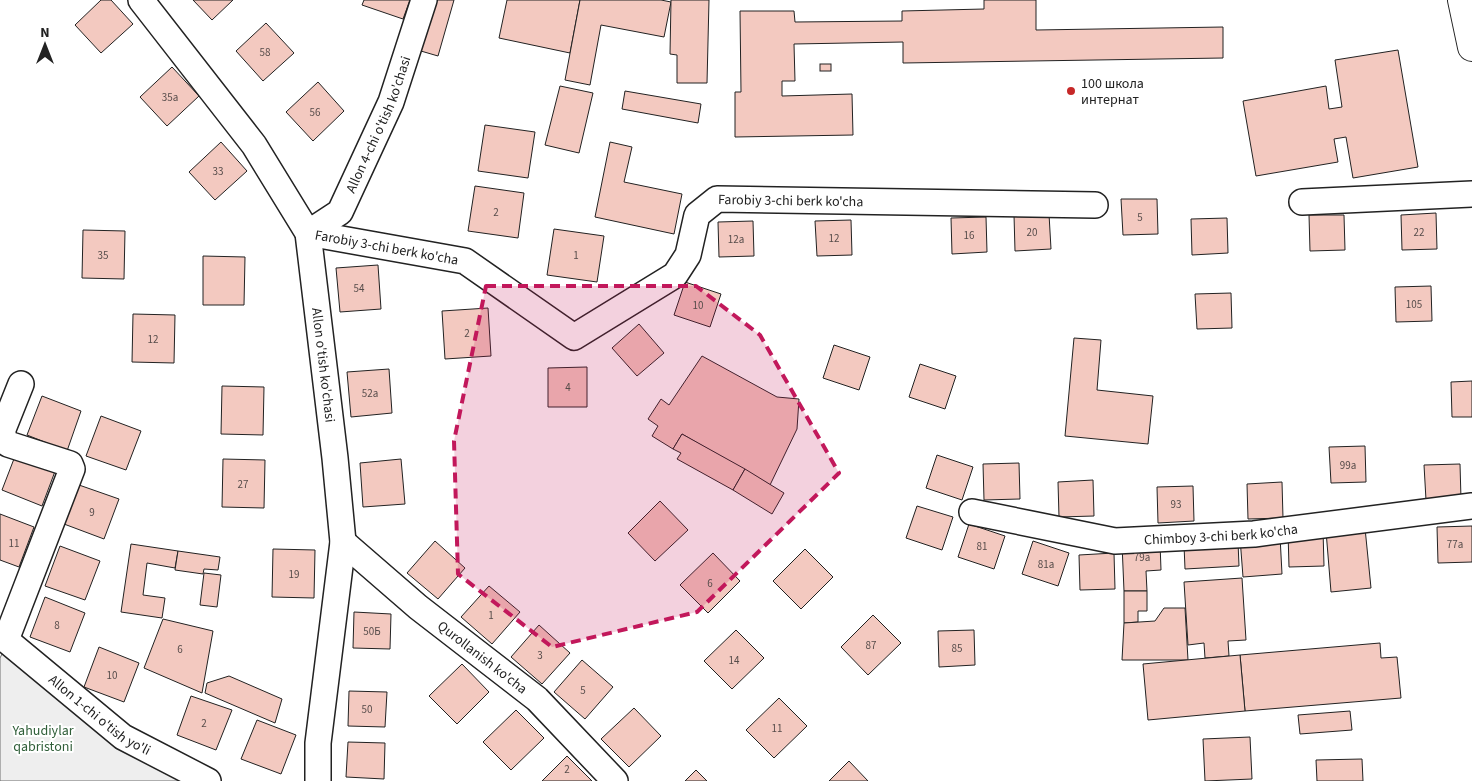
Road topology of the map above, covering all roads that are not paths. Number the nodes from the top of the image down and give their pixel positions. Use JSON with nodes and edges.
{"nodes":[{"id":1,"x":141,"y":0,"type":"edge"},
{"id":2,"x":424,"y":0,"type":"edge"},
{"id":3,"x":1462,"y":0,"type":"edge"},
{"id":4,"x":1472,"y":47,"type":"edge"},
{"id":5,"x":1472,"y":194,"type":"edge"},
{"id":6,"x":1302,"y":202,"type":"dead end"},
{"id":7,"x":1095,"y":205,"type":"dead end"},
{"id":8,"x":308,"y":233,"type":"junction"},
{"id":9,"x":21,"y":384,"type":"dead end"},
{"id":10,"x":1472,"y":506,"type":"edge"},
{"id":11,"x":972,"y":512,"type":"dead end"},
{"id":12,"x":343,"y":542,"type":"junction"},
{"id":13,"x":3,"y":638,"type":"edge"},
{"id":14,"x":208,"y":781,"type":"edge"},
{"id":15,"x":318,"y":781,"type":"edge"},
{"id":16,"x":615,"y":781,"type":"edge"}],
"edges":[{"from":1,"to":8,"type":"street","name":"Allon o'tish ko'chasi"},
{"from":2,"to":8,"type":"street","name":"Allon 4-chi o'tish ko'chasi"},
{"from":3,"to":4,"type":"main road"},
{"from":5,"to":6,"type":"street"},
{"from":7,"to":8,"type":"street","name":"Farobiy 3-chi berk ko'cha"},
{"from":8,"to":12,"type":"street","name":"Allon o'tish ko'chasi"},
{"from":9,"to":13,"type":"street"},
{"from":10,"to":11,"type":"street","name":"Chimboy 3-chi berk ko'cha"},
{"from":12,"to":15,"type":"street","name":"Allon o'tish ko'chasi"},
{"from":12,"to":16,"type":"street","name":"Qurollanish ko'cha"},
{"from":13,"to":14,"type":"street","name":"Allon 1-chi o'tish yo'li"}]}
